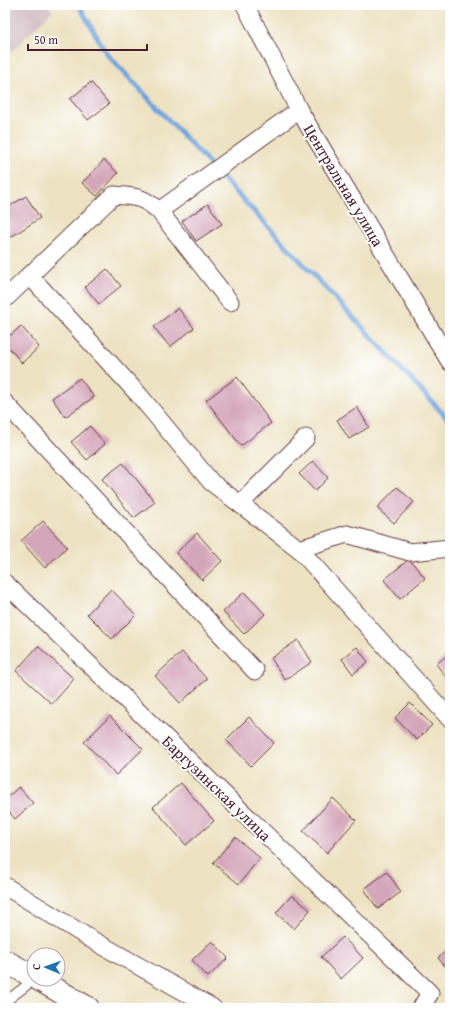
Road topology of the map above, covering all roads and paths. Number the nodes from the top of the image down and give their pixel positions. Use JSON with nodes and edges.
{"nodes":[{"id":1,"x":245,"y":5,"type":"edge"},
{"id":2,"x":299,"y":110,"type":"junction"},
{"id":3,"x":159,"y":211,"type":"junction"},
{"id":4,"x":30,"y":275,"type":"junction"},
{"id":5,"x":5,"y":299,"type":"edge"},
{"id":6,"x":230,"y":302,"type":"dead end"},
{"id":7,"x":450,"y":362,"type":"edge"},
{"id":8,"x":5,"y":403,"type":"edge"},
{"id":9,"x":306,"y":438,"type":"dead end"},
{"id":10,"x":240,"y":504,"type":"junction"},
{"id":11,"x":450,"y":548,"type":"edge"},
{"id":12,"x":299,"y":549,"type":"junction"},
{"id":13,"x":5,"y":583,"type":"edge"},
{"id":14,"x":255,"y":671,"type":"dead end"},
{"id":15,"x":450,"y":719,"type":"edge"},
{"id":16,"x":5,"y":886,"type":"edge"},
{"id":17,"x":5,"y":961,"type":"edge"},
{"id":18,"x":26,"y":973,"type":"edge"},
{"id":19,"x":26,"y":985,"type":"edge"},
{"id":20,"x":52,"y":987,"type":"edge"},
{"id":21,"x":5,"y":1002,"type":"edge"},
{"id":22,"x":88,"y":1008,"type":"edge"},
{"id":23,"x":213,"y":1008,"type":"edge"},
{"id":24,"x":421,"y":1008,"type":"edge"}],
"edges":[{"from":1,"to":2,"type":"street","name":"Центральная улица"},
{"from":2,"to":3,"type":"street"},
{"from":2,"to":7,"type":"street","name":"Центральная улица"},
{"from":3,"to":4,"type":"street"},
{"from":3,"to":6,"type":"street"},
{"from":4,"to":5,"type":"street"},
{"from":4,"to":10,"type":"street"},
{"from":8,"to":14,"type":"street"},
{"from":9,"to":10,"type":"street"},
{"from":10,"to":12,"type":"street"},
{"from":11,"to":12,"type":"street"},
{"from":12,"to":15,"type":"street"},
{"from":13,"to":24,"type":"street","name":"Баргузинская улица"},
{"from":16,"to":23,"type":"street"},
{"from":17,"to":18,"type":"main road"},
{"from":19,"to":21,"type":"lane"},
{"from":20,"to":22,"type":"main road"}]}
